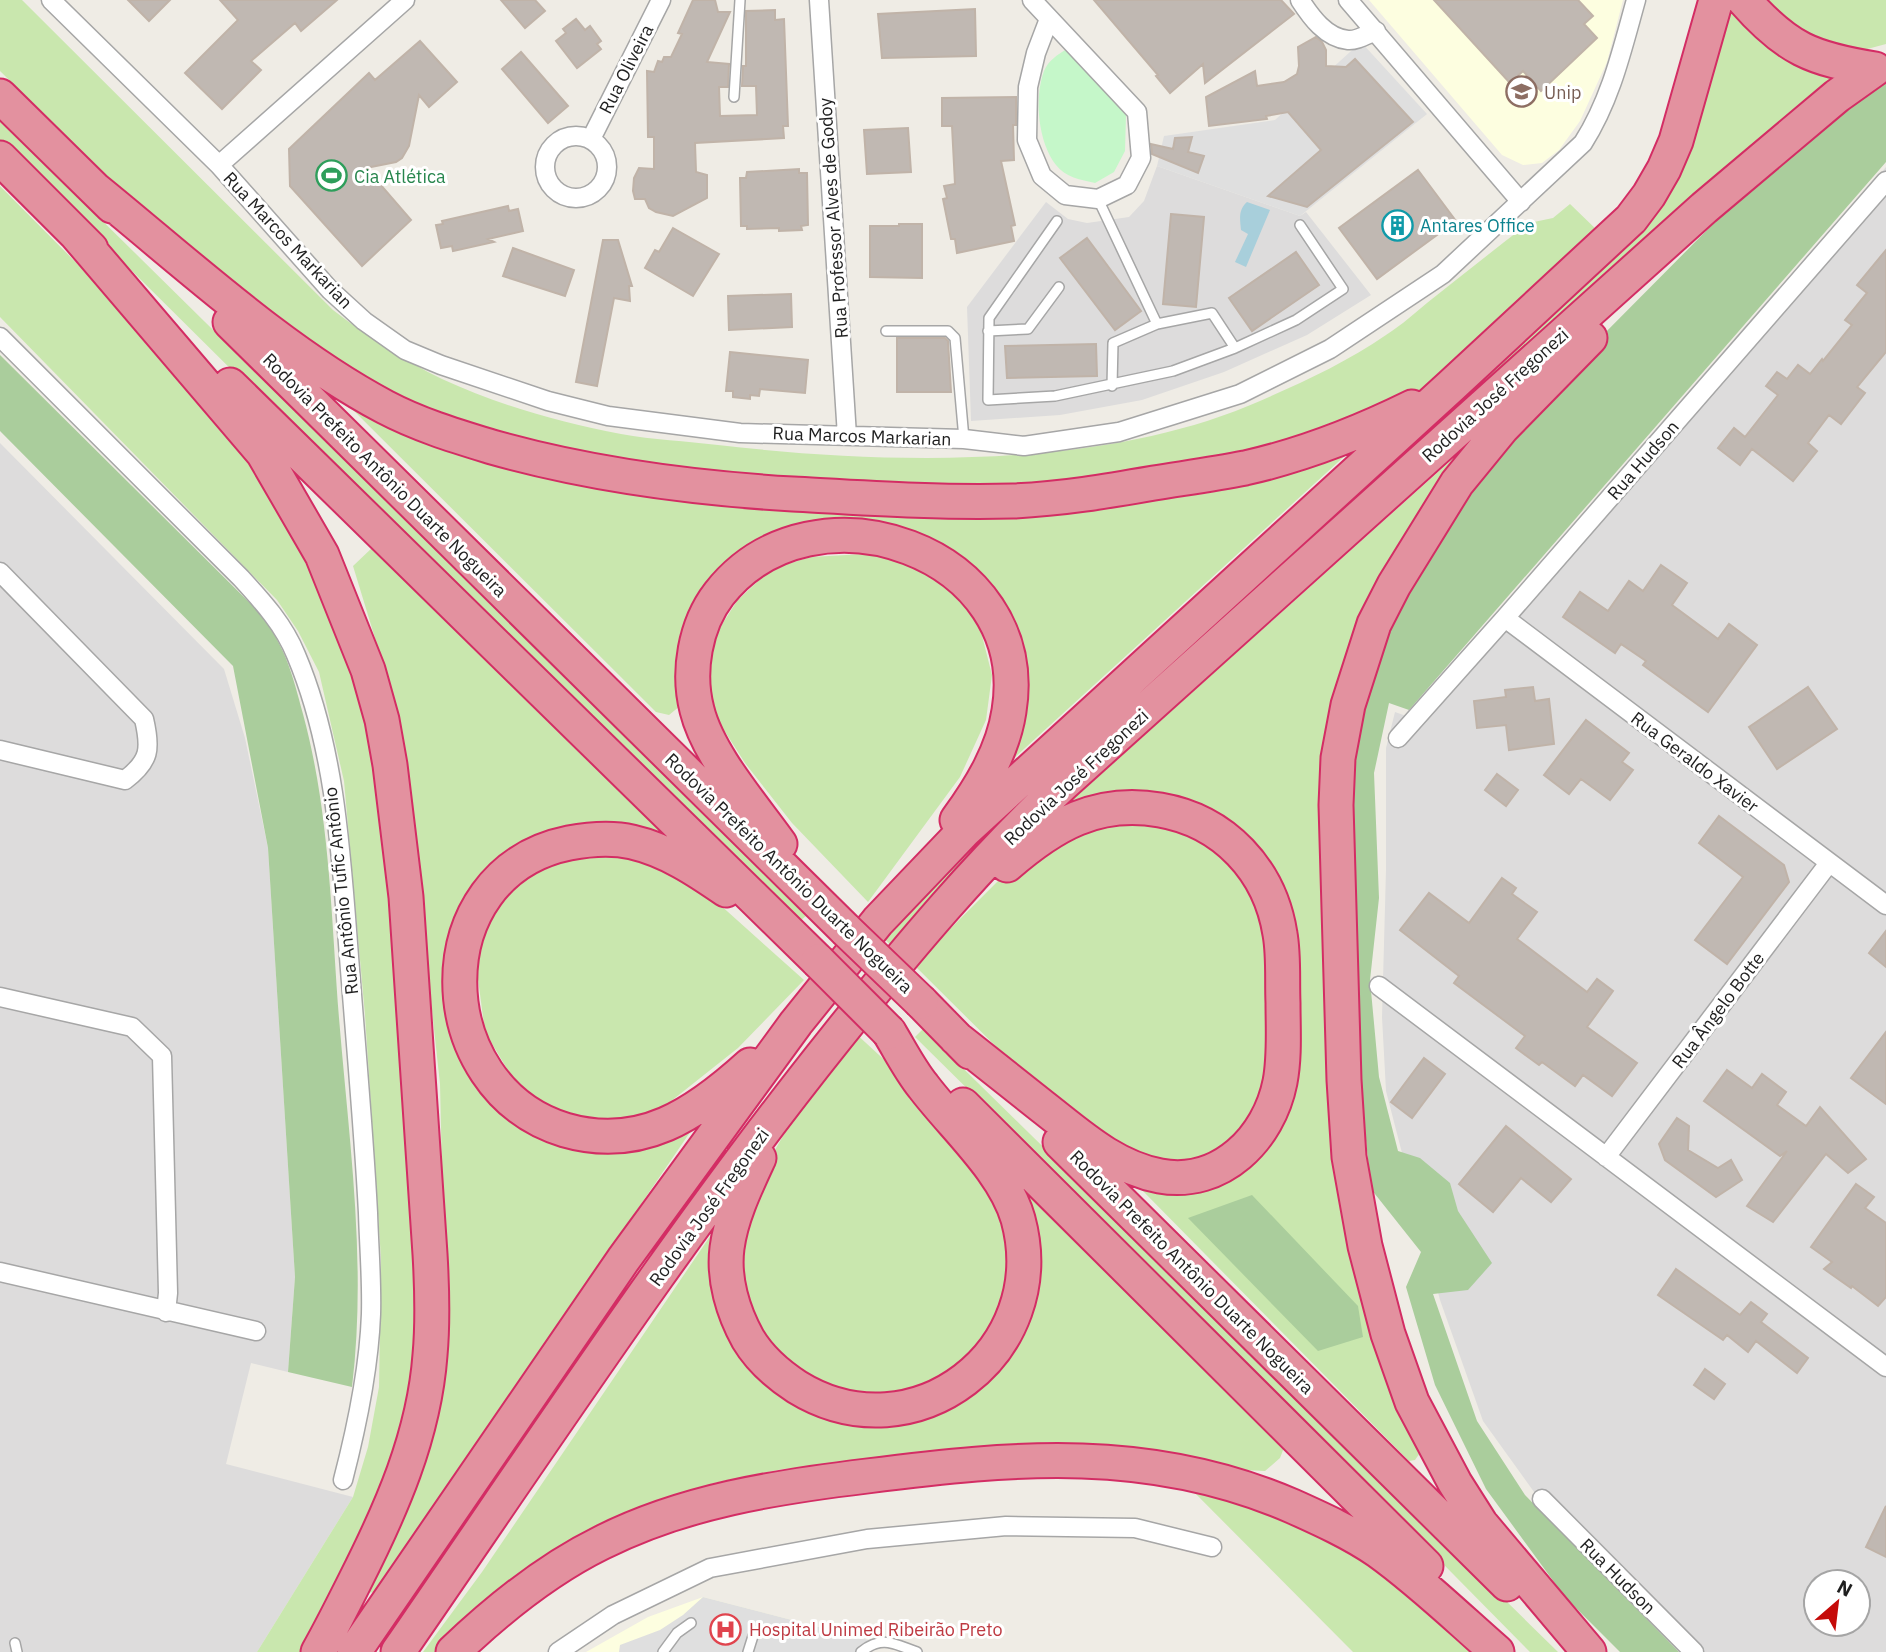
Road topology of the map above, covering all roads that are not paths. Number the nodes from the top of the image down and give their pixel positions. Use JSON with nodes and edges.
{"nodes":[{"id":1,"x":51,"y":0,"type":"edge"},
{"id":2,"x":405,"y":0,"type":"edge"},
{"id":3,"x":661,"y":0,"type":"edge"},
{"id":4,"x":740,"y":0,"type":"edge"},
{"id":5,"x":819,"y":0,"type":"edge"},
{"id":6,"x":1032,"y":0,"type":"edge"},
{"id":7,"x":1300,"y":0,"type":"edge"},
{"id":8,"x":1348,"y":0,"type":"edge"},
{"id":9,"x":1636,"y":0,"type":"edge"},
{"id":10,"x":1716,"y":0,"type":"edge"},
{"id":11,"x":1744,"y":0,"type":"edge"},
{"id":12,"x":1049,"y":19,"type":"junction"},
{"id":13,"x":1376,"y":31,"type":"junction"},
{"id":14,"x":0,"y":96,"type":"edge"},
{"id":15,"x":734,"y":97,"type":"dead end"},
{"id":16,"x":591,"y":139,"type":"dead end"},
{"id":17,"x":0,"y":158,"type":"edge"},
{"id":18,"x":219,"y":165,"type":"junction"},
{"id":19,"x":1886,"y":181,"type":"edge"},
{"id":20,"x":96,"y":190,"type":"junction"},
{"id":21,"x":1098,"y":199,"type":"junction"},
{"id":22,"x":1521,"y":202,"type":"junction"},
{"id":23,"x":1704,"y":208,"type":"junction"},
{"id":24,"x":1057,"y":221,"type":"dead end"},
{"id":25,"x":1300,"y":225,"type":"dead end"},
{"id":26,"x":76,"y":234,"type":"junction"},
{"id":27,"x":1059,"y":287,"type":"dead end"},
{"id":28,"x":1157,"y":324,"type":"junction"},
{"id":29,"x":886,"y":331,"type":"dead end"},
{"id":30,"x":988,"y":331,"type":"junction"},
{"id":31,"x":0,"y":337,"type":"edge"},
{"id":32,"x":1235,"y":348,"type":"junction"},
{"id":33,"x":1112,"y":386,"type":"junction"},
{"id":34,"x":1451,"y":386,"type":"junction"},
{"id":35,"x":847,"y":436,"type":"junction"},
{"id":36,"x":964,"y":439,"type":"junction"},
{"id":37,"x":0,"y":572,"type":"edge"},
{"id":38,"x":1506,"y":618,"type":"junction"},
{"id":39,"x":1398,"y":738,"type":"dead end"},
{"id":40,"x":0,"y":750,"type":"edge"},
{"id":41,"x":1829,"y":863,"type":"junction"},
{"id":42,"x":1886,"y":905,"type":"edge"},
{"id":43,"x":878,"y":921,"type":"junction"},
{"id":44,"x":838,"y":923,"type":"junction"},
{"id":45,"x":795,"y":938,"type":"junction"},
{"id":46,"x":904,"y":953,"type":"junction"},
{"id":47,"x":1379,"y":986,"type":"dead end"},
{"id":48,"x":0,"y":997,"type":"edge"},
{"id":49,"x":796,"y":1023,"type":"junction"},
{"id":50,"x":890,"y":1032,"type":"junction"},
{"id":51,"x":956,"y":1038,"type":"junction"},
{"id":52,"x":794,"y":1090,"type":"junction"},
{"id":53,"x":1606,"y":1157,"type":"junction"},
{"id":54,"x":0,"y":1272,"type":"edge"},
{"id":55,"x":166,"y":1312,"type":"junction"},
{"id":56,"x":256,"y":1331,"type":"dead end"},
{"id":57,"x":1886,"y":1367,"type":"edge"},
{"id":58,"x":343,"y":1480,"type":"dead end"},
{"id":59,"x":1542,"y":1499,"type":"dead end"},
{"id":60,"x":1212,"y":1547,"type":"dead end"},
{"id":61,"x":691,"y":1623,"type":"dead end"},
{"id":62,"x":753,"y":1636,"type":"dead end"},
{"id":63,"x":318,"y":1652,"type":"edge"},
{"id":64,"x":354,"y":1652,"type":"edge"},
{"id":65,"x":398,"y":1652,"type":"edge"},
{"id":66,"x":453,"y":1652,"type":"edge"},
{"id":67,"x":558,"y":1652,"type":"edge"},
{"id":68,"x":663,"y":1652,"type":"edge"},
{"id":69,"x":748,"y":1652,"type":"edge"},
{"id":70,"x":861,"y":1652,"type":"edge"},
{"id":71,"x":917,"y":1652,"type":"edge"},
{"id":72,"x":1496,"y":1652,"type":"edge"},
{"id":73,"x":1512,"y":1652,"type":"edge"},
{"id":74,"x":1576,"y":1652,"type":"edge"},
{"id":75,"x":1589,"y":1652,"type":"edge"},
{"id":76,"x":1694,"y":1652,"type":"edge"}],
"edges":[{"from":1,"to":18,"type":"street","name":"Rua Marcos Markarian"},
{"from":2,"to":18,"type":"street"},
{"from":3,"to":16,"type":"street","name":"Rua Oliveira"},
{"from":4,"to":15,"type":"lane"},
{"from":5,"to":35,"type":"street","name":"Rua Professor Alves de Godoy"},
{"from":6,"to":12,"type":"street"},
{"from":7,"to":13,"type":"street"},
{"from":8,"to":13,"type":"street"},
{"from":9,"to":22,"type":"street","name":"Rua Marcos Markarian"},
{"from":10,"to":34,"type":"highway","name":"Rodovia José Fregonezi"},
{"from":11,"to":23,"type":"highway","name":"Rodovia José Fregonezi"},
{"from":12,"to":21,"type":"street"},
{"from":12,"to":21,"type":"street"},
{"from":13,"to":22,"type":"street"},
{"from":14,"to":20,"type":"highway","name":"Rodovia Prefeito Antônio Duarte Nogueira"},
{"from":17,"to":26,"type":"highway"},
{"from":18,"to":35,"type":"street","name":"Rua Marcos Markarian"},
{"from":19,"to":38,"type":"street","name":"Rua Hudson"},
{"from":20,"to":34,"type":"highway"},
{"from":20,"to":44,"type":"highway","name":"Rodovia Prefeito Antônio Duarte Nogueira"},
{"from":21,"to":28,"type":"lane"},
{"from":22,"to":36,"type":"street","name":"Rua Marcos Markarian"},
{"from":23,"to":46,"type":"highway","name":"Rodovia José Fregonezi"},
{"from":23,"to":75,"type":"highway"},
{"from":24,"to":30,"type":"lane"},
{"from":25,"to":32,"type":"lane"},
{"from":26,"to":45,"type":"highway"},
{"from":26,"to":63,"type":"highway"},
{"from":27,"to":30,"type":"lane"},
{"from":28,"to":32,"type":"lane"},
{"from":28,"to":33,"type":"lane"},
{"from":29,"to":36,"type":"lane"},
{"from":30,"to":33,"type":"lane"},
{"from":31,"to":58,"type":"street","name":"Rua Antônio Tufic Antônio"},
{"from":32,"to":33,"type":"lane"},
{"from":34,"to":43,"type":"highway","name":"Rodovia José Fregonezi"},
{"from":35,"to":36,"type":"street","name":"Rua Marcos Markarian"},
{"from":37,"to":40,"type":"street"},
{"from":38,"to":39,"type":"street","name":"Rua Hudson"},
{"from":38,"to":41,"type":"street","name":"Rua Geraldo Xavier"},
{"from":41,"to":42,"type":"street","name":"Rua Geraldo Xavier"},
{"from":41,"to":53,"type":"street","name":"Rua Ângelo Botte"},
{"from":43,"to":44,"type":"highway"},
{"from":43,"to":49,"type":"highway","name":"Rodovia José Fregonezi"},
{"from":44,"to":51,"type":"highway","name":"Rodovia Prefeito Antônio Duarte Nogueira","bridge":true},
{"from":45,"to":49,"type":"highway"},
{"from":45,"to":50,"type":"highway","bridge":true},
{"from":46,"to":51,"type":"highway"},
{"from":46,"to":52,"type":"highway","name":"Rodovia José Fregonezi"},
{"from":47,"to":53,"type":"street"},
{"from":48,"to":55,"type":"street"},
{"from":49,"to":64,"type":"highway","name":"Rodovia José Fregonezi"},
{"from":50,"to":52,"type":"highway"},
{"from":50,"to":73,"type":"highway"},
{"from":51,"to":74,"type":"highway","name":"Rodovia Prefeito Antônio Duarte Nogueira"},
{"from":52,"to":65,"type":"highway","name":"Rodovia José Fregonezi"},
{"from":53,"to":57,"type":"street"},
{"from":54,"to":55,"type":"street"},
{"from":55,"to":56,"type":"street"},
{"from":59,"to":76,"type":"street","name":"Rua Hudson"},
{"from":60,"to":67,"type":"street"},
{"from":61,"to":68,"type":"lane"},
{"from":62,"to":69,"type":"lane"},
{"from":66,"to":72,"type":"highway"},
{"from":70,"to":71,"type":"lane"}]}
